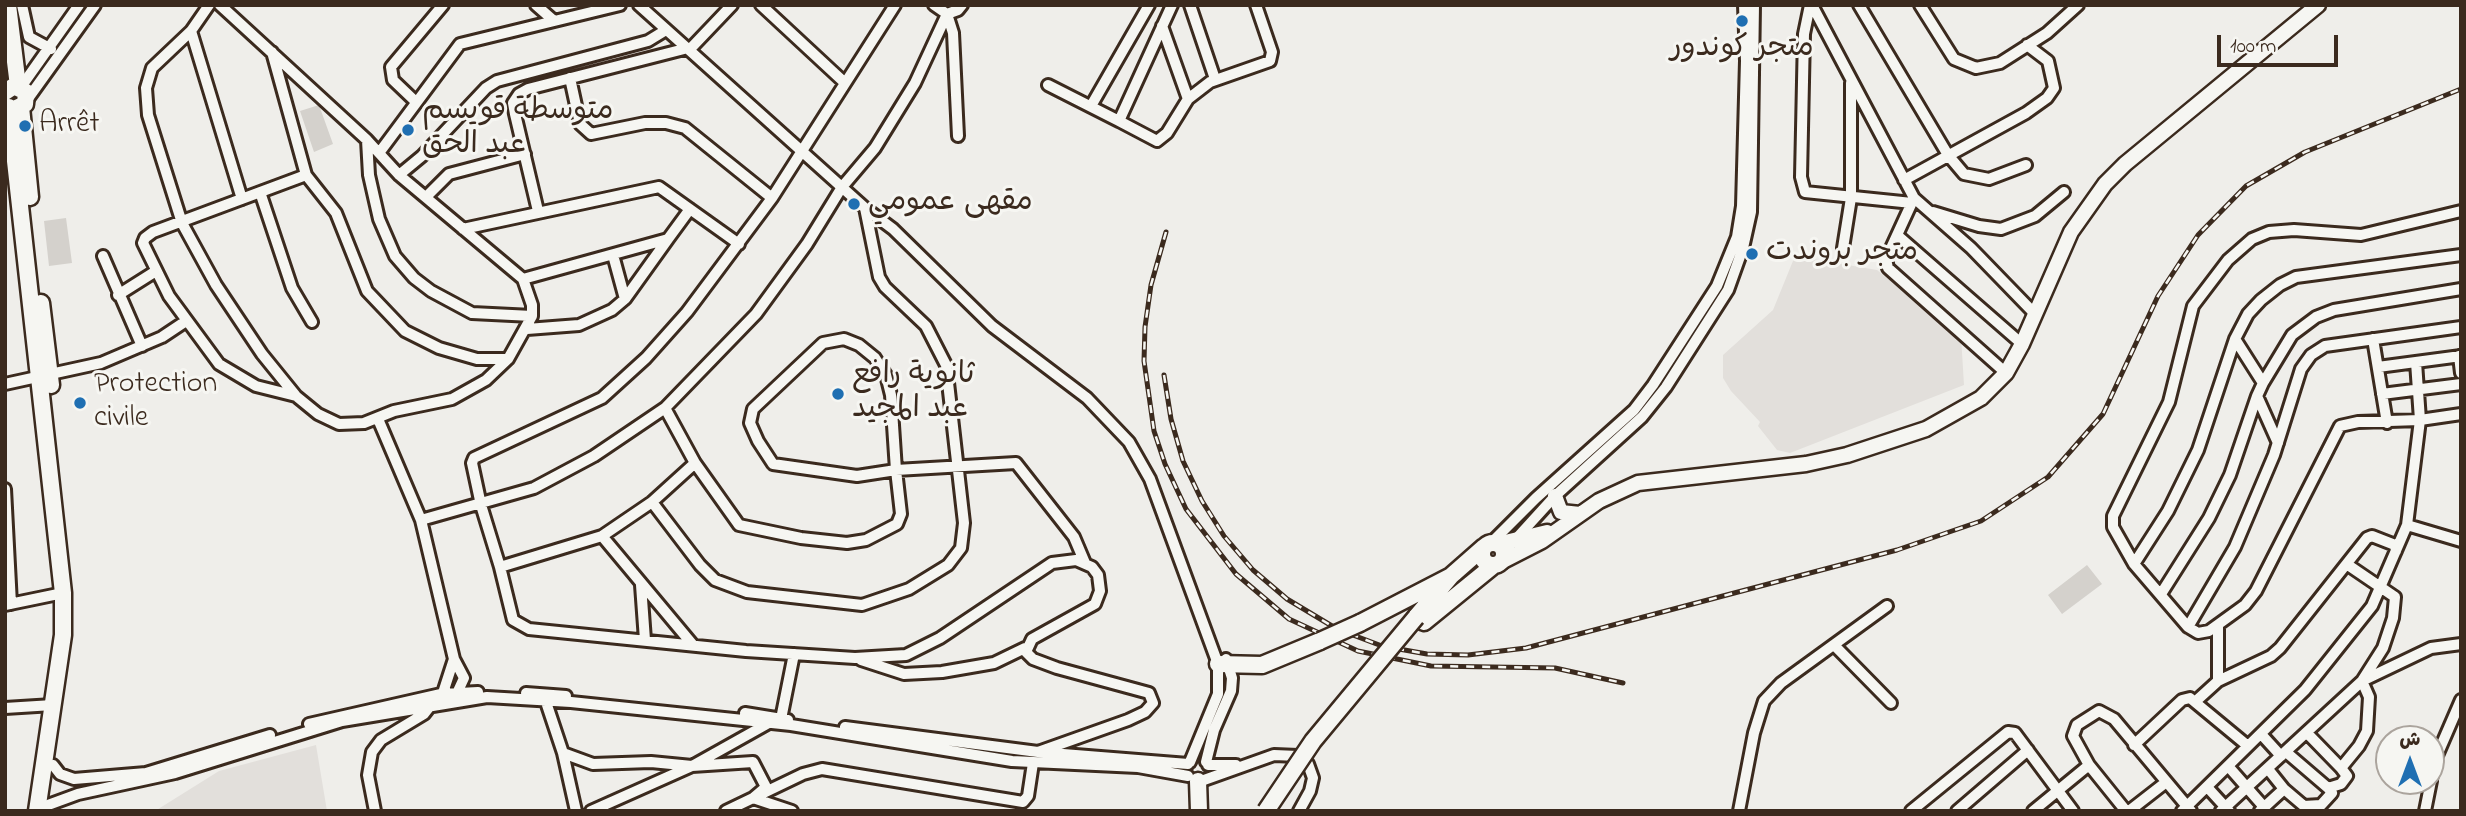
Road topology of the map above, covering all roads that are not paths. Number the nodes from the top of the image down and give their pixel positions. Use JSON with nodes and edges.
{"nodes":[{"id":1,"x":8,"y":5,"type":"edge"},
{"id":2,"x":22,"y":5,"type":"edge"},
{"id":3,"x":79,"y":5,"type":"edge"},
{"id":4,"x":95,"y":5,"type":"edge"},
{"id":5,"x":209,"y":5,"type":"edge"},
{"id":6,"x":220,"y":5,"type":"edge"},
{"id":7,"x":443,"y":5,"type":"edge"},
{"id":8,"x":536,"y":5,"type":"edge"},
{"id":9,"x":620,"y":5,"type":"edge"},
{"id":10,"x":639,"y":5,"type":"edge"},
{"id":11,"x":732,"y":5,"type":"edge"},
{"id":12,"x":761,"y":5,"type":"edge"},
{"id":13,"x":895,"y":5,"type":"edge"},
{"id":14,"x":934,"y":5,"type":"edge"},
{"id":15,"x":962,"y":5,"type":"edge"},
{"id":16,"x":1149,"y":5,"type":"edge"},
{"id":17,"x":1172,"y":5,"type":"edge"},
{"id":18,"x":1190,"y":5,"type":"edge"},
{"id":19,"x":1256,"y":5,"type":"edge"},
{"id":20,"x":1744,"y":5,"type":"edge"},
{"id":21,"x":1754,"y":5,"type":"edge"},
{"id":22,"x":1811,"y":5,"type":"edge"},
{"id":23,"x":1859,"y":5,"type":"edge"},
{"id":24,"x":1920,"y":5,"type":"edge"},
{"id":25,"x":2078,"y":5,"type":"edge"},
{"id":26,"x":2318,"y":5,"type":"edge"},
{"id":27,"x":947,"y":13,"type":"junction"},
{"id":28,"x":553,"y":20,"type":"junction"},
{"id":29,"x":1162,"y":26,"type":"junction"},
{"id":30,"x":666,"y":30,"type":"junction"},
{"id":31,"x":191,"y":31,"type":"junction"},
{"id":32,"x":2027,"y":46,"type":"junction"},
{"id":33,"x":48,"y":47,"type":"junction"},
{"id":34,"x":686,"y":48,"type":"junction"},
{"id":35,"x":272,"y":52,"type":"junction"},
{"id":36,"x":59,"y":55,"type":"junction"},
{"id":37,"x":570,"y":78,"type":"junction"},
{"id":38,"x":1215,"y":79,"type":"junction"},
{"id":39,"x":1851,"y":79,"type":"junction"},
{"id":40,"x":845,"y":83,"type":"junction"},
{"id":41,"x":1048,"y":85,"type":"dead end"},
{"id":42,"x":12,"y":97,"type":"edge"},
{"id":43,"x":1188,"y":99,"type":"junction"},
{"id":44,"x":416,"y":102,"type":"junction"},
{"id":45,"x":1091,"y":106,"type":"junction"},
{"id":46,"x":1119,"y":121,"type":"junction"},
{"id":47,"x":958,"y":136,"type":"dead end"},
{"id":48,"x":367,"y":140,"type":"junction"},
{"id":49,"x":802,"y":151,"type":"junction"},
{"id":50,"x":379,"y":153,"type":"junction"},
{"id":51,"x":525,"y":154,"type":"junction"},
{"id":52,"x":1948,"y":155,"type":"junction"},
{"id":53,"x":2026,"y":165,"type":"dead end"},
{"id":54,"x":399,"y":174,"type":"junction"},
{"id":55,"x":306,"y":175,"type":"junction"},
{"id":56,"x":1904,"y":180,"type":"junction"},
{"id":57,"x":842,"y":187,"type":"junction"},
{"id":58,"x":260,"y":192,"type":"junction"},
{"id":59,"x":2064,"y":192,"type":"dead end"},
{"id":60,"x":425,"y":197,"type":"junction"},
{"id":61,"x":772,"y":198,"type":"junction"},
{"id":62,"x":1851,"y":198,"type":"junction"},
{"id":63,"x":242,"y":199,"type":"junction"},
{"id":64,"x":1913,"y":201,"type":"junction"},
{"id":65,"x":865,"y":208,"type":"junction"},
{"id":66,"x":690,"y":209,"type":"junction"},
{"id":67,"x":1927,"y":210,"type":"junction"},
{"id":68,"x":538,"y":211,"type":"junction"},
{"id":69,"x":2461,"y":211,"type":"edge"},
{"id":70,"x":182,"y":223,"type":"junction"},
{"id":71,"x":463,"y":229,"type":"junction"},
{"id":72,"x":1898,"y":235,"type":"junction"},
{"id":73,"x":668,"y":239,"type":"junction"},
{"id":74,"x":739,"y":244,"type":"junction"},
{"id":75,"x":1843,"y":248,"type":"dead end"},
{"id":76,"x":613,"y":255,"type":"junction"},
{"id":77,"x":2461,"y":255,"type":"edge"},
{"id":78,"x":103,"y":256,"type":"dead end"},
{"id":79,"x":156,"y":271,"type":"junction"},
{"id":80,"x":523,"y":279,"type":"junction"},
{"id":81,"x":2461,"y":289,"type":"edge"},
{"id":82,"x":118,"y":295,"type":"junction"},
{"id":83,"x":625,"y":299,"type":"junction"},
{"id":84,"x":2035,"y":314,"type":"junction"},
{"id":85,"x":532,"y":316,"type":"junction"},
{"id":86,"x":186,"y":321,"type":"junction"},
{"id":87,"x":312,"y":322,"type":"dead end"},
{"id":88,"x":2461,"y":327,"type":"edge"},
{"id":89,"x":527,"y":329,"type":"junction"},
{"id":90,"x":2235,"y":339,"type":"junction"},
{"id":91,"x":2373,"y":339,"type":"junction"},
{"id":92,"x":2022,"y":344,"type":"junction"},
{"id":93,"x":142,"y":346,"type":"junction"},
{"id":94,"x":2460,"y":356,"type":"edge"},
{"id":95,"x":508,"y":359,"type":"junction"},
{"id":96,"x":2416,"y":362,"type":"junction"},
{"id":97,"x":2378,"y":368,"type":"junction"},
{"id":98,"x":2006,"y":373,"type":"junction"},
{"id":99,"x":2461,"y":373,"type":"edge"},
{"id":100,"x":45,"y":376,"type":"junction"},
{"id":101,"x":2263,"y":383,"type":"junction"},
{"id":102,"x":5,"y":384,"type":"edge"},
{"id":103,"x":2461,"y":384,"type":"edge"},
{"id":104,"x":2418,"y":389,"type":"junction"},
{"id":105,"x":2382,"y":394,"type":"junction"},
{"id":106,"x":296,"y":396,"type":"junction"},
{"id":107,"x":2257,"y":396,"type":"junction"},
{"id":108,"x":665,"y":408,"type":"junction"},
{"id":109,"x":2461,"y":414,"type":"edge"},
{"id":110,"x":379,"y":419,"type":"junction"},
{"id":111,"x":2420,"y":420,"type":"junction"},
{"id":112,"x":2387,"y":423,"type":"junction"},
{"id":113,"x":2278,"y":443,"type":"junction"},
{"id":114,"x":695,"y":463,"type":"junction"},
{"id":115,"x":958,"y":466,"type":"junction"},
{"id":116,"x":896,"y":470,"type":"junction"},
{"id":117,"x":5,"y":489,"type":"edge"},
{"id":118,"x":1555,"y":496,"type":"junction"},
{"id":119,"x":652,"y":502,"type":"junction"},
{"id":120,"x":481,"y":505,"type":"junction"},
{"id":121,"x":1580,"y":514,"type":"junction"},
{"id":122,"x":421,"y":520,"type":"junction"},
{"id":123,"x":2407,"y":525,"type":"junction"},
{"id":124,"x":1561,"y":528,"type":"junction"},
{"id":125,"x":602,"y":536,"type":"junction"},
{"id":126,"x":2461,"y":541,"type":"edge"},
{"id":127,"x":1498,"y":550,"type":"junction"},
{"id":128,"x":2396,"y":551,"type":"junction"},
{"id":129,"x":1085,"y":563,"type":"junction"},
{"id":130,"x":2134,"y":564,"type":"junction"},
{"id":131,"x":2348,"y":565,"type":"junction"},
{"id":132,"x":500,"y":567,"type":"junction"},
{"id":133,"x":1451,"y":576,"type":"junction"},
{"id":134,"x":641,"y":585,"type":"junction"},
{"id":135,"x":2380,"y":588,"type":"junction"},
{"id":136,"x":63,"y":593,"type":"junction"},
{"id":137,"x":2161,"y":594,"type":"junction"},
{"id":138,"x":8,"y":605,"type":"edge"},
{"id":139,"x":1887,"y":606,"type":"dead end"},
{"id":140,"x":1420,"y":619,"type":"junction"},
{"id":141,"x":2218,"y":625,"type":"junction"},
{"id":142,"x":2188,"y":627,"type":"junction"},
{"id":143,"x":645,"y":640,"type":"junction"},
{"id":144,"x":2461,"y":644,"type":"edge"},
{"id":145,"x":693,"y":645,"type":"junction"},
{"id":146,"x":1834,"y":645,"type":"junction"},
{"id":147,"x":1025,"y":648,"type":"junction"},
{"id":148,"x":794,"y":654,"type":"junction"},
{"id":149,"x":855,"y":658,"type":"junction"},
{"id":150,"x":454,"y":659,"type":"junction"},
{"id":151,"x":1223,"y":663,"type":"junction"},
{"id":152,"x":2218,"y":681,"type":"junction"},
{"id":153,"x":2362,"y":681,"type":"junction"},
{"id":154,"x":459,"y":695,"type":"junction"},
{"id":155,"x":2461,"y":700,"type":"edge"},
{"id":156,"x":438,"y":701,"type":"junction"},
{"id":157,"x":2196,"y":701,"type":"junction"},
{"id":158,"x":546,"y":702,"type":"junction"},
{"id":159,"x":1891,"y":704,"type":"dead end"},
{"id":160,"x":53,"y":705,"type":"junction"},
{"id":161,"x":5,"y":708,"type":"edge"},
{"id":162,"x":370,"y":713,"type":"junction"},
{"id":163,"x":781,"y":719,"type":"junction"},
{"id":164,"x":767,"y":724,"type":"junction"},
{"id":165,"x":2307,"y":733,"type":"junction"},
{"id":166,"x":2261,"y":734,"type":"junction"},
{"id":167,"x":2445,"y":743,"type":"edge"},
{"id":168,"x":2134,"y":745,"type":"junction"},
{"id":169,"x":2248,"y":746,"type":"junction"},
{"id":170,"x":2028,"y":750,"type":"junction"},
{"id":171,"x":563,"y":753,"type":"junction"},
{"id":172,"x":2283,"y":754,"type":"junction"},
{"id":173,"x":1035,"y":757,"type":"junction"},
{"id":174,"x":1207,"y":763,"type":"junction"},
{"id":175,"x":53,"y":765,"type":"junction"},
{"id":176,"x":692,"y":765,"type":"junction"},
{"id":177,"x":1242,"y":765,"type":"junction"},
{"id":178,"x":2090,"y":765,"type":"junction"},
{"id":179,"x":2228,"y":766,"type":"junction"},
{"id":180,"x":2341,"y":768,"type":"junction"},
{"id":181,"x":2269,"y":769,"type":"junction"},
{"id":182,"x":1194,"y":772,"type":"junction"},
{"id":183,"x":2165,"y":783,"type":"junction"},
{"id":184,"x":2208,"y":788,"type":"junction"},
{"id":185,"x":2247,"y":788,"type":"junction"},
{"id":186,"x":2328,"y":788,"type":"junction"},
{"id":187,"x":2284,"y":789,"type":"junction"},
{"id":188,"x":2057,"y":791,"type":"junction"},
{"id":189,"x":753,"y":798,"type":"junction"},
{"id":190,"x":2186,"y":809,"type":"edge"},
{"id":191,"x":2225,"y":809,"type":"edge"},
{"id":192,"x":2262,"y":809,"type":"edge"},
{"id":193,"x":40,"y":810,"type":"edge"},
{"id":194,"x":1914,"y":810,"type":"edge"},
{"id":195,"x":374,"y":811,"type":"edge"},
{"id":196,"x":576,"y":811,"type":"edge"},
{"id":197,"x":591,"y":811,"type":"edge"},
{"id":198,"x":726,"y":811,"type":"edge"},
{"id":199,"x":792,"y":811,"type":"edge"},
{"id":200,"x":1199,"y":811,"type":"edge"},
{"id":201,"x":1266,"y":811,"type":"edge"},
{"id":202,"x":1277,"y":811,"type":"edge"},
{"id":203,"x":1299,"y":811,"type":"edge"},
{"id":204,"x":1739,"y":811,"type":"edge"},
{"id":205,"x":1957,"y":811,"type":"edge"},
{"id":206,"x":2033,"y":811,"type":"edge"},
{"id":207,"x":2073,"y":811,"type":"edge"},
{"id":208,"x":2128,"y":811,"type":"edge"}],
"edges":[{"from":1,"to":42,"type":"highway"},
{"from":2,"to":33,"type":"street"},
{"from":3,"to":33,"type":"street"},
{"from":4,"to":36,"type":"street"},
{"from":5,"to":31,"type":"street"},
{"from":6,"to":35,"type":"street"},
{"from":7,"to":44,"type":"street"},
{"from":8,"to":28,"type":"street"},
{"from":9,"to":28,"type":"street"},
{"from":10,"to":30,"type":"street"},
{"from":11,"to":34,"type":"street"},
{"from":12,"to":40,"type":"street"},
{"from":13,"to":40,"type":"street"},
{"from":14,"to":27,"type":"street"},
{"from":15,"to":27,"type":"street"},
{"from":16,"to":45,"type":"street"},
{"from":17,"to":29,"type":"street"},
{"from":18,"to":38,"type":"street"},
{"from":19,"to":38,"type":"street"},
{"from":20,"to":127,"type":"street"},
{"from":21,"to":118,"type":"street"},
{"from":22,"to":39,"type":"street"},
{"from":22,"to":62,"type":"street"},
{"from":23,"to":52,"type":"street"},
{"from":24,"to":32,"type":"street"},
{"from":25,"to":32,"type":"street"},
{"from":26,"to":84,"type":"main road"},
{"from":27,"to":47,"type":"street"},
{"from":27,"to":57,"type":"street"},
{"from":28,"to":44,"type":"street"},
{"from":29,"to":43,"type":"street"},
{"from":29,"to":46,"type":"street"},
{"from":30,"to":34,"type":"street"},
{"from":30,"to":54,"type":"street"},
{"from":31,"to":63,"type":"street"},
{"from":31,"to":70,"type":"street"},
{"from":32,"to":52,"type":"street"},
{"from":33,"to":36,"type":"street"},
{"from":33,"to":42,"type":"street"},
{"from":34,"to":37,"type":"street"},
{"from":34,"to":49,"type":"street"},
{"from":35,"to":48,"type":"street"},
{"from":35,"to":55,"type":"street"},
{"from":36,"to":42,"type":"street"},
{"from":37,"to":51,"type":"street"},
{"from":37,"to":61,"type":"street"},
{"from":38,"to":43,"type":"street"},
{"from":39,"to":56,"type":"street"},
{"from":39,"to":62,"type":"street"},
{"from":40,"to":49,"type":"street"},
{"from":41,"to":45,"type":"street"},
{"from":42,"to":100,"type":"highway"},
{"from":43,"to":46,"type":"street"},
{"from":44,"to":50,"type":"street"},
{"from":45,"to":46,"type":"street"},
{"from":48,"to":50,"type":"street"},
{"from":48,"to":85,"type":"street"},
{"from":49,"to":57,"type":"street"},
{"from":49,"to":61,"type":"street"},
{"from":50,"to":54,"type":"street"},
{"from":51,"to":60,"type":"street"},
{"from":51,"to":68,"type":"street"},
{"from":52,"to":53,"type":"street"},
{"from":52,"to":56,"type":"street"},
{"from":54,"to":60,"type":"street"},
{"from":55,"to":58,"type":"street"},
{"from":55,"to":95,"type":"street"},
{"from":56,"to":64,"type":"street"},
{"from":57,"to":65,"type":"street"},
{"from":57,"to":108,"type":"street"},
{"from":58,"to":63,"type":"street"},
{"from":58,"to":87,"type":"street"},
{"from":59,"to":67,"type":"street"},
{"from":60,"to":71,"type":"street"},
{"from":61,"to":74,"type":"street"},
{"from":62,"to":64,"type":"street"},
{"from":62,"to":75,"type":"street"},
{"from":63,"to":70,"type":"street"},
{"from":64,"to":67,"type":"street"},
{"from":64,"to":72,"type":"street"},
{"from":65,"to":115,"type":"street"},
{"from":65,"to":151,"type":"street"},
{"from":66,"to":68,"type":"street"},
{"from":66,"to":73,"type":"street"},
{"from":66,"to":74,"type":"street"},
{"from":67,"to":84,"type":"street"},
{"from":68,"to":71,"type":"street"},
{"from":69,"to":130,"type":"street"},
{"from":70,"to":79,"type":"street"},
{"from":70,"to":106,"type":"street"},
{"from":71,"to":80,"type":"street"},
{"from":72,"to":92,"type":"street"},
{"from":72,"to":98,"type":"street"},
{"from":73,"to":76,"type":"street"},
{"from":73,"to":83,"type":"street"},
{"from":74,"to":120,"type":"street"},
{"from":76,"to":80,"type":"street"},
{"from":76,"to":83,"type":"street"},
{"from":77,"to":90,"type":"street"},
{"from":78,"to":82,"type":"street"},
{"from":79,"to":82,"type":"street"},
{"from":79,"to":86,"type":"street"},
{"from":80,"to":85,"type":"street"},
{"from":81,"to":101,"type":"street"},
{"from":82,"to":93,"type":"street"},
{"from":83,"to":89,"type":"street"},
{"from":84,"to":92,"type":"main road"},
{"from":85,"to":89,"type":"street"},
{"from":86,"to":93,"type":"street"},
{"from":86,"to":106,"type":"street"},
{"from":88,"to":91,"type":"street"},
{"from":89,"to":95,"type":"street"},
{"from":90,"to":101,"type":"street"},
{"from":90,"to":130,"type":"street"},
{"from":91,"to":97,"type":"street"},
{"from":91,"to":113,"type":"street"},
{"from":92,"to":98,"type":"main road"},
{"from":93,"to":100,"type":"street"},
{"from":94,"to":96,"type":"street"},
{"from":94,"to":99,"type":"street"},
{"from":95,"to":110,"type":"street"},
{"from":96,"to":97,"type":"street"},
{"from":96,"to":104,"type":"street"},
{"from":97,"to":105,"type":"street"},
{"from":98,"to":121,"type":"main road"},
{"from":100,"to":102,"type":"street"},
{"from":100,"to":136,"type":"highway"},
{"from":100,"to":175,"type":"highway"},
{"from":101,"to":107,"type":"street"},
{"from":103,"to":104,"type":"street"},
{"from":104,"to":105,"type":"street"},
{"from":104,"to":111,"type":"street"},
{"from":105,"to":112,"type":"street"},
{"from":106,"to":110,"type":"street"},
{"from":107,"to":113,"type":"street"},
{"from":107,"to":137,"type":"street"},
{"from":108,"to":114,"type":"street"},
{"from":108,"to":120,"type":"street"},
{"from":109,"to":111,"type":"street"},
{"from":110,"to":122,"type":"street"},
{"from":111,"to":112,"type":"street"},
{"from":111,"to":123,"type":"street"},
{"from":112,"to":141,"type":"street"},
{"from":113,"to":142,"type":"street"},
{"from":114,"to":116,"type":"street"},
{"from":114,"to":119,"type":"street"},
{"from":115,"to":116,"type":"street"},
{"from":115,"to":119,"type":"street"},
{"from":115,"to":129,"type":"street"},
{"from":116,"to":116,"type":"street"},
{"from":117,"to":138,"type":"street"},
{"from":118,"to":121,"type":"main road"},
{"from":118,"to":127,"type":"street"},
{"from":119,"to":125,"type":"street"},
{"from":120,"to":122,"type":"street"},
{"from":120,"to":132,"type":"street"},
{"from":121,"to":124,"type":"main road"},
{"from":122,"to":150,"type":"street"},
{"from":123,"to":126,"type":"street"},
{"from":123,"to":128,"type":"street"},
{"from":124,"to":127,"type":"main road"},
{"from":124,"to":127,"type":"main road"},
{"from":125,"to":132,"type":"street"},
{"from":125,"to":134,"type":"street"},
{"from":127,"to":133,"type":"highway"},
{"from":127,"to":140,"type":"highway"},
{"from":128,"to":131,"type":"street"},
{"from":128,"to":135,"type":"street"},
{"from":129,"to":147,"type":"street"},
{"from":129,"to":149,"type":"street"},
{"from":130,"to":137,"type":"street"},
{"from":131,"to":135,"type":"street"},
{"from":131,"to":152,"type":"street"},
{"from":132,"to":143,"type":"street"},
{"from":133,"to":140,"type":"highway"},
{"from":133,"to":151,"type":"highway","bridge":true},
{"from":134,"to":143,"type":"street"},
{"from":134,"to":145,"type":"street"},
{"from":135,"to":153,"type":"street"},
{"from":135,"to":166,"type":"street"},
{"from":136,"to":138,"type":"street"},
{"from":136,"to":160,"type":"highway"},
{"from":137,"to":142,"type":"street"},
{"from":139,"to":146,"type":"street"},
{"from":140,"to":201,"type":"highway","bridge":true},
{"from":140,"to":202,"type":"highway"},
{"from":141,"to":142,"type":"street"},
{"from":141,"to":152,"type":"street"},
{"from":143,"to":145,"type":"street"},
{"from":144,"to":153,"type":"street"},
{"from":145,"to":148,"type":"street"},
{"from":146,"to":159,"type":"street"},
{"from":146,"to":204,"type":"street"},
{"from":147,"to":149,"type":"street"},
{"from":147,"to":173,"type":"street"},
{"from":148,"to":149,"type":"street"},
{"from":148,"to":163,"type":"street"},
{"from":150,"to":154,"type":"street"},
{"from":150,"to":156,"type":"street"},
{"from":151,"to":174,"type":"street"},
{"from":151,"to":182,"type":"street"},
{"from":152,"to":157,"type":"street"},
{"from":153,"to":165,"type":"street"},
{"from":153,"to":180,"type":"street"},
{"from":154,"to":156,"type":"street"},
{"from":154,"to":158,"type":"street"},
{"from":154,"to":163,"type":"street"},
{"from":155,"to":167,"type":"street"},
{"from":156,"to":162,"type":"street"},
{"from":156,"to":195,"type":"street"},
{"from":157,"to":168,"type":"street"},
{"from":157,"to":169,"type":"street"},
{"from":158,"to":164,"type":"street"},
{"from":158,"to":171,"type":"street"},
{"from":160,"to":161,"type":"street"},
{"from":160,"to":193,"type":"highway"},
{"from":162,"to":175,"type":"street"},
{"from":162,"to":193,"type":"street"},
{"from":163,"to":173,"type":"street"},
{"from":164,"to":173,"type":"street"},
{"from":164,"to":176,"type":"street"},
{"from":165,"to":172,"type":"street"},
{"from":165,"to":180,"type":"street"},
{"from":166,"to":169,"type":"street"},
{"from":166,"to":172,"type":"street"},
{"from":168,"to":178,"type":"street"},
{"from":168,"to":183,"type":"street"},
{"from":169,"to":179,"type":"street"},
{"from":170,"to":188,"type":"street"},
{"from":170,"to":194,"type":"street"},
{"from":170,"to":205,"type":"street"},
{"from":171,"to":176,"type":"street"},
{"from":171,"to":196,"type":"street"},
{"from":172,"to":181,"type":"street"},
{"from":172,"to":186,"type":"street"},
{"from":173,"to":182,"type":"street"},
{"from":173,"to":189,"type":"street"},
{"from":174,"to":177,"type":"street"},
{"from":174,"to":182,"type":"street"},
{"from":174,"to":182,"type":"street"},
{"from":175,"to":193,"type":"highway"},
{"from":176,"to":189,"type":"street"},
{"from":176,"to":197,"type":"street"},
{"from":177,"to":182,"type":"street"},
{"from":177,"to":203,"type":"street"},
{"from":178,"to":188,"type":"street"},
{"from":178,"to":208,"type":"street"},
{"from":179,"to":184,"type":"street"},
{"from":179,"to":185,"type":"street"},
{"from":180,"to":186,"type":"street"},
{"from":181,"to":185,"type":"street"},
{"from":181,"to":187,"type":"street"},
{"from":182,"to":200,"type":"highway"},
{"from":183,"to":190,"type":"street"},
{"from":183,"to":208,"type":"street"},
{"from":184,"to":190,"type":"street"},
{"from":184,"to":191,"type":"street"},
{"from":185,"to":191,"type":"street"},
{"from":185,"to":192,"type":"street"},
{"from":186,"to":187,"type":"street"},
{"from":187,"to":192,"type":"street"},
{"from":188,"to":206,"type":"street"},
{"from":188,"to":207,"type":"street"},
{"from":189,"to":198,"type":"street"},
{"from":189,"to":199,"type":"street"}]}
